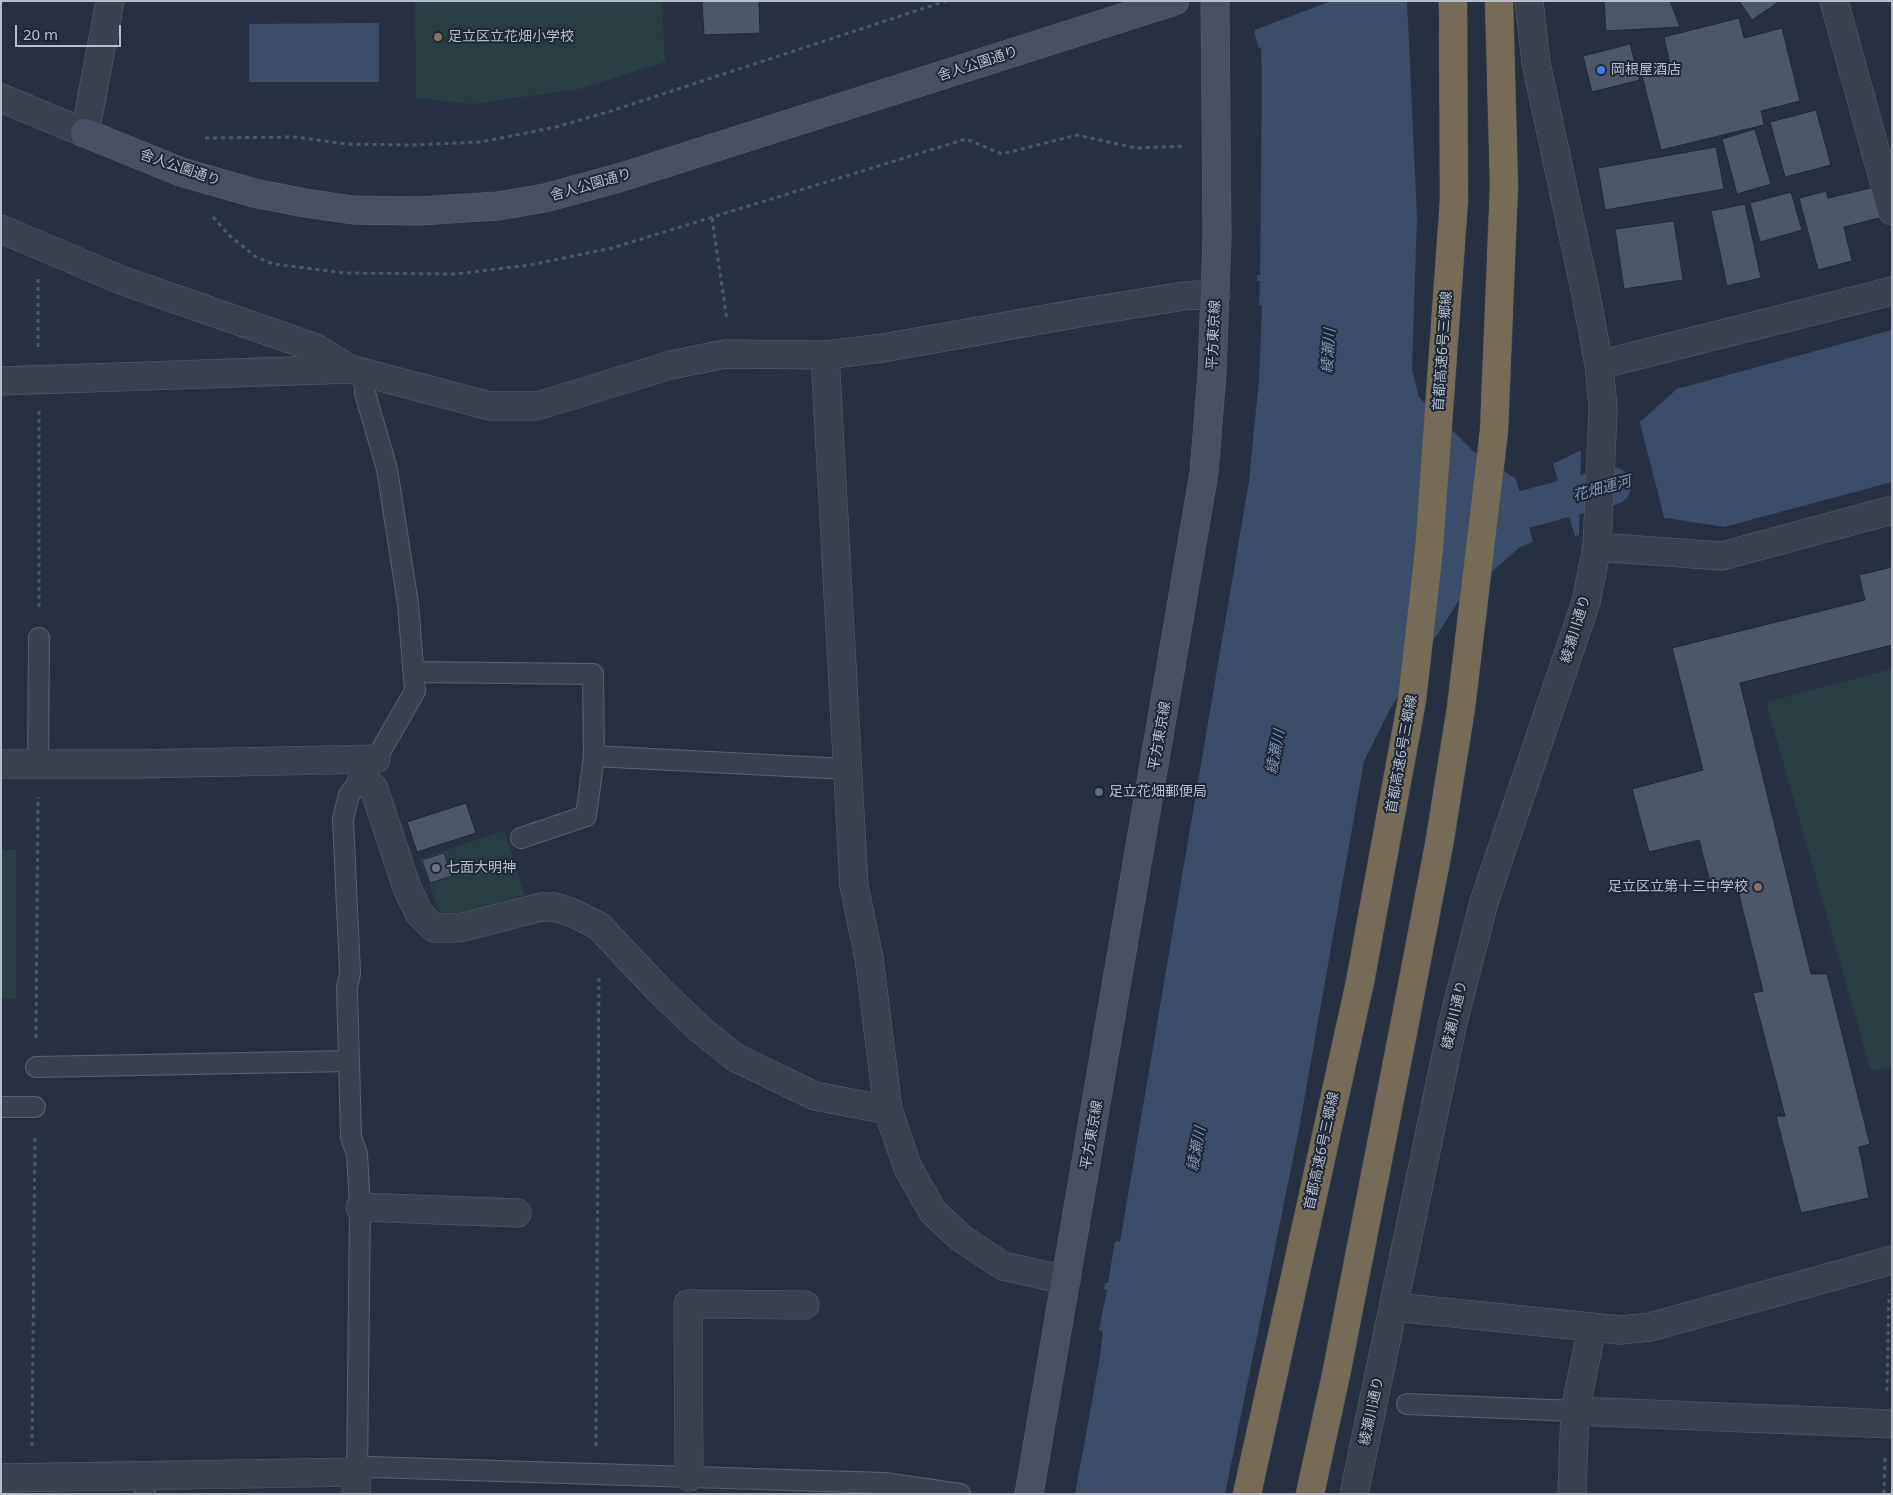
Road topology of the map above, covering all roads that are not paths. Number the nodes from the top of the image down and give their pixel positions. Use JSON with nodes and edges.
{"nodes":[{"id":1,"x":110,"y":1,"type":"edge"},
{"id":2,"x":1175,"y":1,"type":"edge"},
{"id":3,"x":1215,"y":1,"type":"edge"},
{"id":4,"x":1453,"y":1,"type":"edge"},
{"id":5,"x":1499,"y":1,"type":"edge"},
{"id":6,"x":1529,"y":1,"type":"edge"},
{"id":7,"x":1834,"y":1,"type":"edge"},
{"id":8,"x":1,"y":98,"type":"edge"},
{"id":9,"x":85,"y":133,"type":"junction"},
{"id":10,"x":1892,"y":211,"type":"edge"},
{"id":11,"x":1,"y":229,"type":"edge"},
{"id":12,"x":1892,"y":291,"type":"edge"},
{"id":13,"x":1216,"y":294,"type":"junction"},
{"id":14,"x":825,"y":355,"type":"junction"},
{"id":15,"x":1600,"y":365,"type":"junction"},
{"id":16,"x":358,"y":371,"type":"junction"},
{"id":17,"x":1,"y":381,"type":"edge"},
{"id":18,"x":1892,"y":510,"type":"edge"},
{"id":19,"x":1598,"y":539,"type":"junction"},
{"id":20,"x":39,"y":638,"type":"road end"},
{"id":21,"x":415,"y":672,"type":"junction"},
{"id":22,"x":594,"y":756,"type":"junction"},
{"id":23,"x":38,"y":763,"type":"junction"},
{"id":24,"x":1,"y":764,"type":"edge"},
{"id":25,"x":369,"y":768,"type":"junction"},
{"id":26,"x":846,"y":768,"type":"junction"},
{"id":27,"x":521,"y":838,"type":"dead end"},
{"id":28,"x":349,"y":1061,"type":"junction"},
{"id":29,"x":36,"y":1067,"type":"dead end"},
{"id":30,"x":1,"y":1107,"type":"edge"},
{"id":31,"x":35,"y":1108,"type":"dead end"},
{"id":32,"x":888,"y":1110,"type":"junction"},
{"id":33,"x":360,"y":1207,"type":"junction"},
{"id":34,"x":517,"y":1213,"type":"dead end"},
{"id":35,"x":1890,"y":1260,"type":"edge"},
{"id":36,"x":1066,"y":1280,"type":"junction"},
{"id":37,"x":805,"y":1305,"type":"dead end"},
{"id":38,"x":1394,"y":1307,"type":"junction"},
{"id":39,"x":1592,"y":1328,"type":"junction"},
{"id":40,"x":1407,"y":1404,"type":"dead end"},
{"id":41,"x":1575,"y":1412,"type":"junction"},
{"id":42,"x":1889,"y":1423,"type":"edge"},
{"id":43,"x":689,"y":1477,"type":"junction"},
{"id":44,"x":1,"y":1478,"type":"edge"},
{"id":45,"x":356,"y":1483,"type":"edge"},
{"id":46,"x":145,"y":1485,"type":"edge"},
{"id":47,"x":960,"y":1494,"type":"edge"},
{"id":48,"x":1029,"y":1494,"type":"edge"},
{"id":49,"x":1247,"y":1494,"type":"edge"},
{"id":50,"x":1310,"y":1494,"type":"edge"},
{"id":51,"x":1354,"y":1494,"type":"edge"},
{"id":52,"x":1572,"y":1494,"type":"edge"}],
"edges":[{"from":1,"to":9,"type":"street"},
{"from":2,"to":9,"type":"main road","name":"舎人公園通り"},
{"from":3,"to":13,"type":"main road","name":"平方東京線"},
{"from":4,"to":49,"type":"highway","name":"首都高速6号三郷線"},
{"from":5,"to":50,"type":"highway"},
{"from":6,"to":15,"type":"street","name":"綾瀬川通り"},
{"from":7,"to":10,"type":"street"},
{"from":8,"to":9,"type":"street","name":"舎人公園通り"},
{"from":11,"to":16,"type":"street"},
{"from":12,"to":15,"type":"street"},
{"from":13,"to":14,"type":"street"},
{"from":13,"to":36,"type":"main road","name":"平方東京線"},
{"from":14,"to":16,"type":"street"},
{"from":14,"to":26,"type":"street"},
{"from":15,"to":19,"type":"street","name":"綾瀬川通り"},
{"from":16,"to":17,"type":"street"},
{"from":16,"to":21,"type":"lane"},
{"from":18,"to":19,"type":"street"},
{"from":19,"to":38,"type":"street","name":"綾瀬川通り"},
{"from":20,"to":23,"type":"lane"},
{"from":21,"to":22,"type":"lane"},
{"from":21,"to":25,"type":"lane"},
{"from":22,"to":26,"type":"lane"},
{"from":22,"to":27,"type":"lane"},
{"from":23,"to":24,"type":"street"},
{"from":23,"to":25,"type":"street"},
{"from":25,"to":28,"type":"lane"},
{"from":25,"to":32,"type":"street"},
{"from":26,"to":32,"type":"street"},
{"from":28,"to":29,"type":"lane"},
{"from":28,"to":33,"type":"lane"},
{"from":30,"to":31,"type":"lane"},
{"from":32,"to":36,"type":"street"},
{"from":33,"to":34,"type":"street"},
{"from":33,"to":45,"type":"lane"},
{"from":35,"to":39,"type":"street"},
{"from":36,"to":48,"type":"main road","name":"平方東京線"},
{"from":37,"to":43,"type":"street"},
{"from":38,"to":39,"type":"street"},
{"from":38,"to":51,"type":"street","name":"綾瀬川通り"},
{"from":39,"to":41,"type":"street"},
{"from":40,"to":41,"type":"lane"},
{"from":41,"to":42,"type":"street"},
{"from":41,"to":52,"type":"street"},
{"from":43,"to":45,"type":"lane"},
{"from":43,"to":47,"type":"lane"},
{"from":44,"to":46,"type":"street"},
{"from":45,"to":46,"type":"street"}]}
